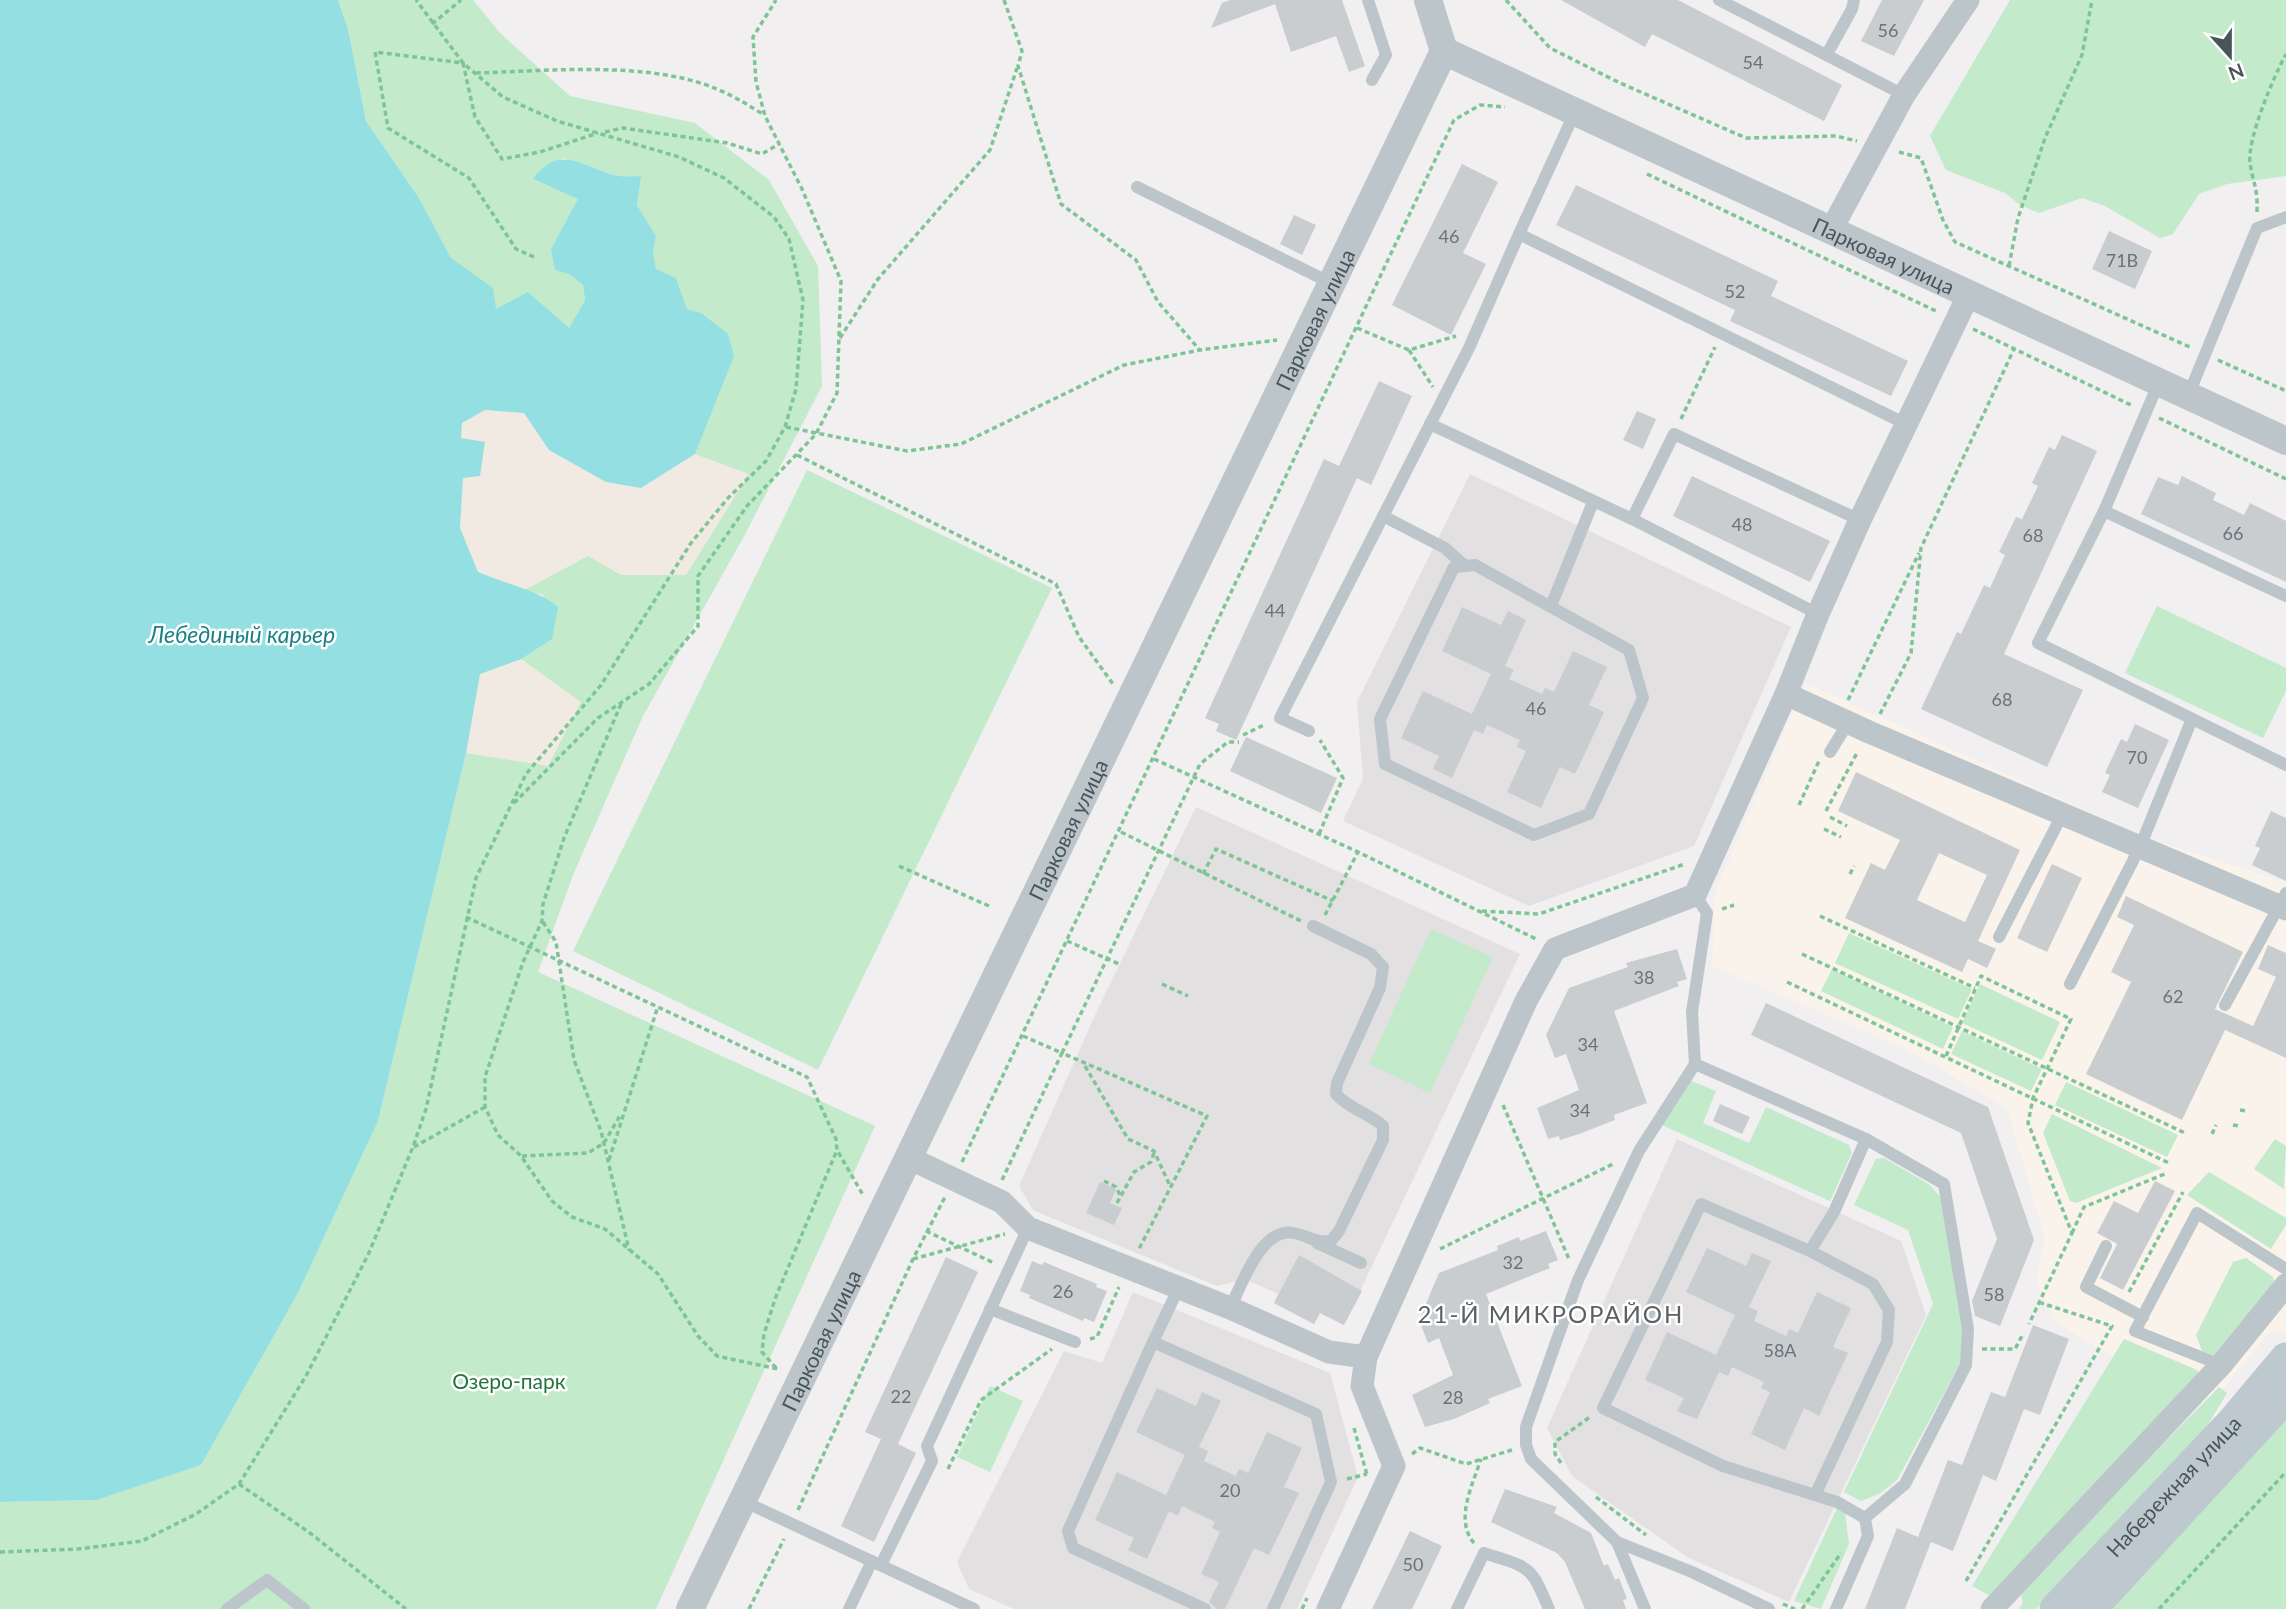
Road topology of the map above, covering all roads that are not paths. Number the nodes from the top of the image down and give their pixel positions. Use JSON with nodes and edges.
{"nodes":[{"id":1,"x":1368,"y":0,"type":"edge"},
{"id":2,"x":1428,"y":0,"type":"edge"},
{"id":3,"x":1719,"y":0,"type":"edge"},
{"id":4,"x":1854,"y":0,"type":"edge"},
{"id":5,"x":1968,"y":0,"type":"edge"},
{"id":6,"x":1444,"y":51,"type":"junction"},
{"id":7,"x":1827,"y":54,"type":"junction"},
{"id":8,"x":1372,"y":80,"type":"dead end"},
{"id":9,"x":1904,"y":95,"type":"junction"},
{"id":10,"x":1575,"y":112,"type":"junction"},
{"id":11,"x":1137,"y":187,"type":"dead end"},
{"id":12,"x":2286,"y":217,"type":"edge"},
{"id":13,"x":1831,"y":230,"type":"junction"},
{"id":14,"x":1519,"y":234,"type":"junction"},
{"id":15,"x":1332,"y":283,"type":"junction"},
{"id":16,"x":1969,"y":294,"type":"junction"},
{"id":17,"x":2159,"y":382,"type":"junction"},
{"id":18,"x":2188,"y":396,"type":"junction"},
{"id":19,"x":1430,"y":424,"type":"junction"},
{"id":20,"x":1906,"y":424,"type":"junction"},
{"id":21,"x":2286,"y":441,"type":"edge"},
{"id":22,"x":1593,"y":502,"type":"junction"},
{"id":23,"x":2104,"y":511,"type":"junction"},
{"id":24,"x":1383,"y":516,"type":"junction"},
{"id":25,"x":1632,"y":519,"type":"junction"},
{"id":26,"x":1860,"y":520,"type":"junction"},
{"id":27,"x":1465,"y":566,"type":"junction"},
{"id":28,"x":2286,"y":596,"type":"edge"},
{"id":29,"x":1551,"y":606,"type":"junction"},
{"id":30,"x":1818,"y":614,"type":"junction"},
{"id":31,"x":1786,"y":694,"type":"junction"},
{"id":32,"x":2192,"y":719,"type":"junction"},
{"id":33,"x":1852,"y":725,"type":"junction"},
{"id":34,"x":1309,"y":731,"type":"road end"},
{"id":35,"x":1826,"y":754,"type":"road end"},
{"id":36,"x":2286,"y":765,"type":"edge"},
{"id":37,"x":2063,"y":813,"type":"junction"},
{"id":38,"x":2140,"y":847,"type":"junction"},
{"id":39,"x":2283,"y":902,"type":"edge"},
{"id":40,"x":1701,"y":904,"type":"junction"},
{"id":41,"x":1315,"y":928,"type":"road end"},
{"id":42,"x":1999,"y":937,"type":"dead end"},
{"id":43,"x":2070,"y":984,"type":"dead end"},
{"id":44,"x":2225,"y":1006,"type":"dead end"},
{"id":45,"x":1695,"y":1064,"type":"junction"},
{"id":46,"x":1866,"y":1139,"type":"junction"},
{"id":47,"x":909,"y":1158,"type":"junction"},
{"id":48,"x":1028,"y":1228,"type":"junction"},
{"id":49,"x":1317,"y":1243,"type":"junction"},
{"id":50,"x":2106,"y":1246,"type":"dead end"},
{"id":51,"x":1810,"y":1251,"type":"junction"},
{"id":52,"x":1361,"y":1263,"type":"dead end"},
{"id":53,"x":2286,"y":1269,"type":"edge"},
{"id":54,"x":2286,"y":1285,"type":"edge"},
{"id":55,"x":1179,"y":1287,"type":"junction"},
{"id":56,"x":1230,"y":1308,"type":"junction"},
{"id":57,"x":990,"y":1309,"type":"junction"},
{"id":58,"x":2143,"y":1317,"type":"junction"},
{"id":59,"x":1075,"y":1342,"type":"road end"},
{"id":60,"x":1153,"y":1342,"type":"junction"},
{"id":61,"x":1366,"y":1357,"type":"junction"},
{"id":62,"x":2286,"y":1359,"type":"edge"},
{"id":63,"x":2221,"y":1365,"type":"junction"},
{"id":64,"x":2286,"y":1396,"type":"edge"},
{"id":65,"x":1815,"y":1495,"type":"junction"},
{"id":66,"x":743,"y":1501,"type":"junction"},
{"id":67,"x":1865,"y":1518,"type":"junction"},
{"id":68,"x":1617,"y":1542,"type":"junction"},
{"id":69,"x":876,"y":1563,"type":"junction"},
{"id":70,"x":2105,"y":1576,"type":"junction"},
{"id":71,"x":1743,"y":1603,"type":"edge"},
{"id":72,"x":227,"y":1609,"type":"edge"},
{"id":73,"x":303,"y":1609,"type":"edge"},
{"id":74,"x":690,"y":1609,"type":"edge"},
{"id":75,"x":849,"y":1609,"type":"edge"},
{"id":76,"x":974,"y":1609,"type":"edge"},
{"id":77,"x":1205,"y":1609,"type":"edge"},
{"id":78,"x":1273,"y":1609,"type":"edge"},
{"id":79,"x":1328,"y":1609,"type":"edge"},
{"id":80,"x":1457,"y":1609,"type":"edge"},
{"id":81,"x":1549,"y":1609,"type":"edge"},
{"id":82,"x":1645,"y":1609,"type":"edge"},
{"id":83,"x":1769,"y":1609,"type":"edge"},
{"id":84,"x":1836,"y":1609,"type":"edge"},
{"id":85,"x":1992,"y":1609,"type":"edge"},
{"id":86,"x":2056,"y":1609,"type":"edge"},
{"id":87,"x":2090,"y":1609,"type":"edge"}],
"edges":[{"from":1,"to":8,"type":"lane"},
{"from":2,"to":6,"type":"street"},
{"from":3,"to":7,"type":"lane"},
{"from":4,"to":7,"type":"lane"},
{"from":5,"to":9,"type":"street"},
{"from":6,"to":10,"type":"street","name":"Парковая улица"},
{"from":6,"to":15,"type":"street","name":"Парковая улица"},
{"from":7,"to":9,"type":"lane"},
{"from":9,"to":13,"type":"street"},
{"from":10,"to":13,"type":"street","name":"Парковая улица"},
{"from":10,"to":14,"type":"lane"},
{"from":11,"to":15,"type":"lane"},
{"from":12,"to":18,"type":"lane"},
{"from":13,"to":16,"type":"street","name":"Парковая улица"},
{"from":14,"to":19,"type":"lane"},
{"from":14,"to":20,"type":"lane"},
{"from":15,"to":47,"type":"street","name":"Парковая улица"},
{"from":16,"to":17,"type":"street","name":"Парковая улица"},
{"from":16,"to":20,"type":"street"},
{"from":17,"to":18,"type":"street","name":"Парковая улица"},
{"from":17,"to":23,"type":"lane"},
{"from":18,"to":21,"type":"street","name":"Парковая улица"},
{"from":19,"to":22,"type":"lane"},
{"from":19,"to":24,"type":"lane"},
{"from":20,"to":26,"type":"street"},
{"from":22,"to":25,"type":"lane"},
{"from":22,"to":29,"type":"lane"},
{"from":23,"to":28,"type":"lane"},
{"from":23,"to":32,"type":"lane"},
{"from":24,"to":27,"type":"lane"},
{"from":24,"to":34,"type":"lane"},
{"from":25,"to":26,"type":"lane"},
{"from":25,"to":30,"type":"lane"},
{"from":26,"to":30,"type":"street"},
{"from":27,"to":29,"type":"lane"},
{"from":27,"to":29,"type":"lane"},
{"from":30,"to":31,"type":"street"},
{"from":31,"to":33,"type":"street"},
{"from":31,"to":40,"type":"street"},
{"from":32,"to":36,"type":"lane"},
{"from":32,"to":38,"type":"lane"},
{"from":33,"to":35,"type":"lane"},
{"from":33,"to":37,"type":"street"},
{"from":37,"to":38,"type":"street"},
{"from":37,"to":42,"type":"lane"},
{"from":38,"to":39,"type":"street"},
{"from":38,"to":43,"type":"lane"},
{"from":39,"to":44,"type":"lane"},
{"from":40,"to":45,"type":"lane"},
{"from":40,"to":61,"type":"street"},
{"from":41,"to":49,"type":"lane"},
{"from":45,"to":46,"type":"lane"},
{"from":45,"to":68,"type":"lane"},
{"from":46,"to":51,"type":"lane"},
{"from":46,"to":67,"type":"lane"},
{"from":47,"to":48,"type":"street"},
{"from":47,"to":66,"type":"street","name":"Парковая улица"},
{"from":48,"to":55,"type":"street"},
{"from":48,"to":57,"type":"lane"},
{"from":49,"to":52,"type":"lane"},
{"from":49,"to":56,"type":"lane"},
{"from":50,"to":58,"type":"lane"},
{"from":51,"to":65,"type":"lane"},
{"from":51,"to":65,"type":"lane"},
{"from":53,"to":58,"type":"lane"},
{"from":54,"to":63,"type":"street"},
{"from":55,"to":56,"type":"street"},
{"from":55,"to":60,"type":"lane"},
{"from":56,"to":61,"type":"street"},
{"from":57,"to":59,"type":"lane"},
{"from":57,"to":69,"type":"lane"},
{"from":58,"to":63,"type":"lane"},
{"from":60,"to":77,"type":"lane"},
{"from":60,"to":78,"type":"lane"},
{"from":61,"to":79,"type":"street"},
{"from":62,"to":70,"type":"main road","name":"Набережная улица"},
{"from":63,"to":85,"type":"street"},
{"from":64,"to":70,"type":"main road","name":"Набережная улица"},
{"from":65,"to":67,"type":"lane"},
{"from":66,"to":69,"type":"lane"},
{"from":66,"to":74,"type":"street","name":"Парковая улица"},
{"from":67,"to":84,"type":"lane"},
{"from":68,"to":71,"type":"lane"},
{"from":68,"to":82,"type":"lane"},
{"from":69,"to":75,"type":"lane"},
{"from":69,"to":76,"type":"lane"},
{"from":70,"to":86,"type":"main road","name":"Набережная улица"},
{"from":70,"to":87,"type":"main road","name":"Набережная улица"},
{"from":71,"to":83,"type":"lane"},
{"from":72,"to":73,"type":"lane"},
{"from":80,"to":81,"type":"lane"}]}
